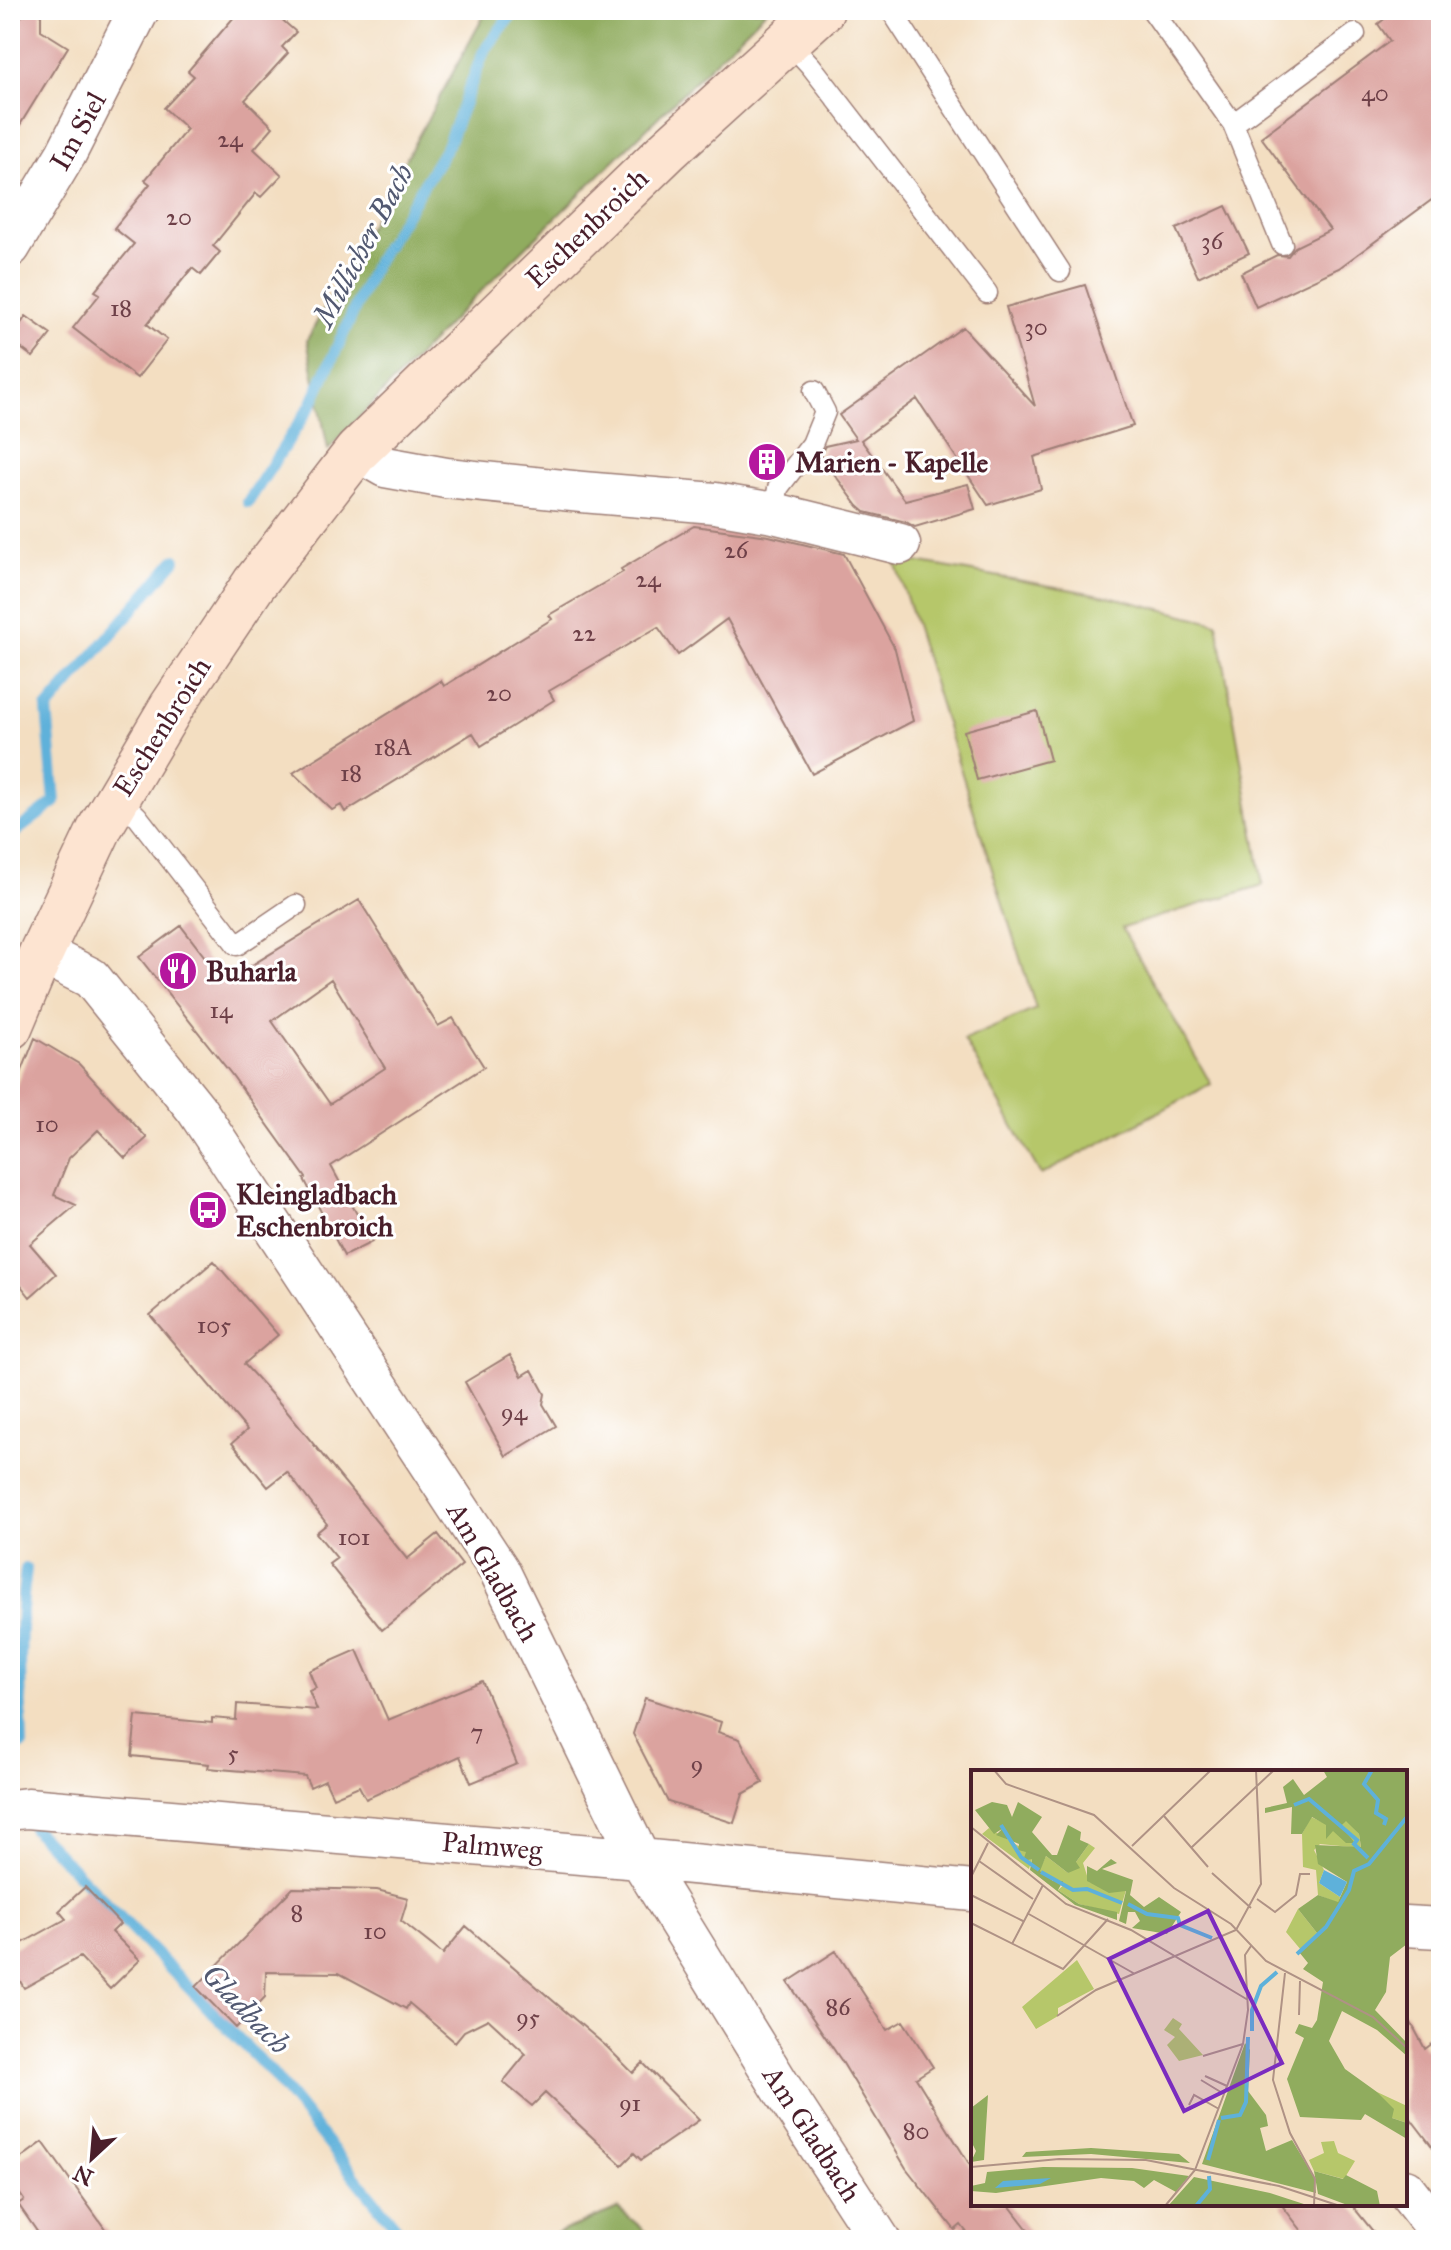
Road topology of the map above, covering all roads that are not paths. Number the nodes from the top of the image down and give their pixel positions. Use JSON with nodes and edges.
{"nodes":[{"id":1,"x":139,"y":10,"type":"edge"},
{"id":2,"x":822,"y":10,"type":"edge"},
{"id":3,"x":891,"y":10,"type":"edge"},
{"id":4,"x":1152,"y":10,"type":"edge"},
{"id":5,"x":1355,"y":34,"type":"dead end"},
{"id":6,"x":788,"y":41,"type":"junction"},
{"id":7,"x":1233,"y":124,"type":"junction"},
{"id":8,"x":1282,"y":244,"type":"dead end"},
{"id":9,"x":10,"y":247,"type":"edge"},
{"id":10,"x":1060,"y":271,"type":"dead end"},
{"id":11,"x":987,"y":293,"type":"dead end"},
{"id":12,"x":814,"y":391,"type":"dead end"},
{"id":13,"x":357,"y":451,"type":"junction"},
{"id":14,"x":774,"y":513,"type":"junction"},
{"id":15,"x":900,"y":544,"type":"dead end"},
{"id":16,"x":118,"y":798,"type":"junction"},
{"id":17,"x":296,"y":905,"type":"dead end"},
{"id":18,"x":41,"y":953,"type":"junction"},
{"id":19,"x":10,"y":1027,"type":"edge"},
{"id":20,"x":10,"y":1810,"type":"edge"},
{"id":21,"x":640,"y":1859,"type":"junction"},
{"id":22,"x":971,"y":1891,"type":"edge"},
{"id":23,"x":1407,"y":1926,"type":"edge"},
{"id":24,"x":1441,"y":1928,"type":"edge"},
{"id":25,"x":1407,"y":2192,"type":"edge"},
{"id":26,"x":1441,"y":2235,"type":"edge"},
{"id":27,"x":880,"y":2240,"type":"edge"}],
"edges":[{"from":1,"to":9,"type":"street","name":"Im Siel"},
{"from":2,"to":6,"type":"street","name":"Eschenbroich"},
{"from":3,"to":10,"type":"lane"},
{"from":4,"to":7,"type":"lane"},
{"from":5,"to":7,"type":"lane"},
{"from":6,"to":11,"type":"lane"},
{"from":6,"to":13,"type":"street","name":"Eschenbroich"},
{"from":7,"to":8,"type":"lane"},
{"from":12,"to":14,"type":"lane"},
{"from":13,"to":14,"type":"street"},
{"from":13,"to":16,"type":"street","name":"Eschenbroich"},
{"from":14,"to":15,"type":"street"},
{"from":16,"to":17,"type":"lane"},
{"from":16,"to":18,"type":"street","name":"Eschenbroich"},
{"from":18,"to":19,"type":"street","name":"Eschenbroich"},
{"from":18,"to":21,"type":"street","name":"Am Gladbach"},
{"from":20,"to":21,"type":"street","name":"Palmweg"},
{"from":21,"to":22,"type":"street","name":"Palmweg"},
{"from":21,"to":27,"type":"street","name":"Am Gladbach"},
{"from":23,"to":24,"type":"street"},
{"from":25,"to":26,"type":"street"}]}
